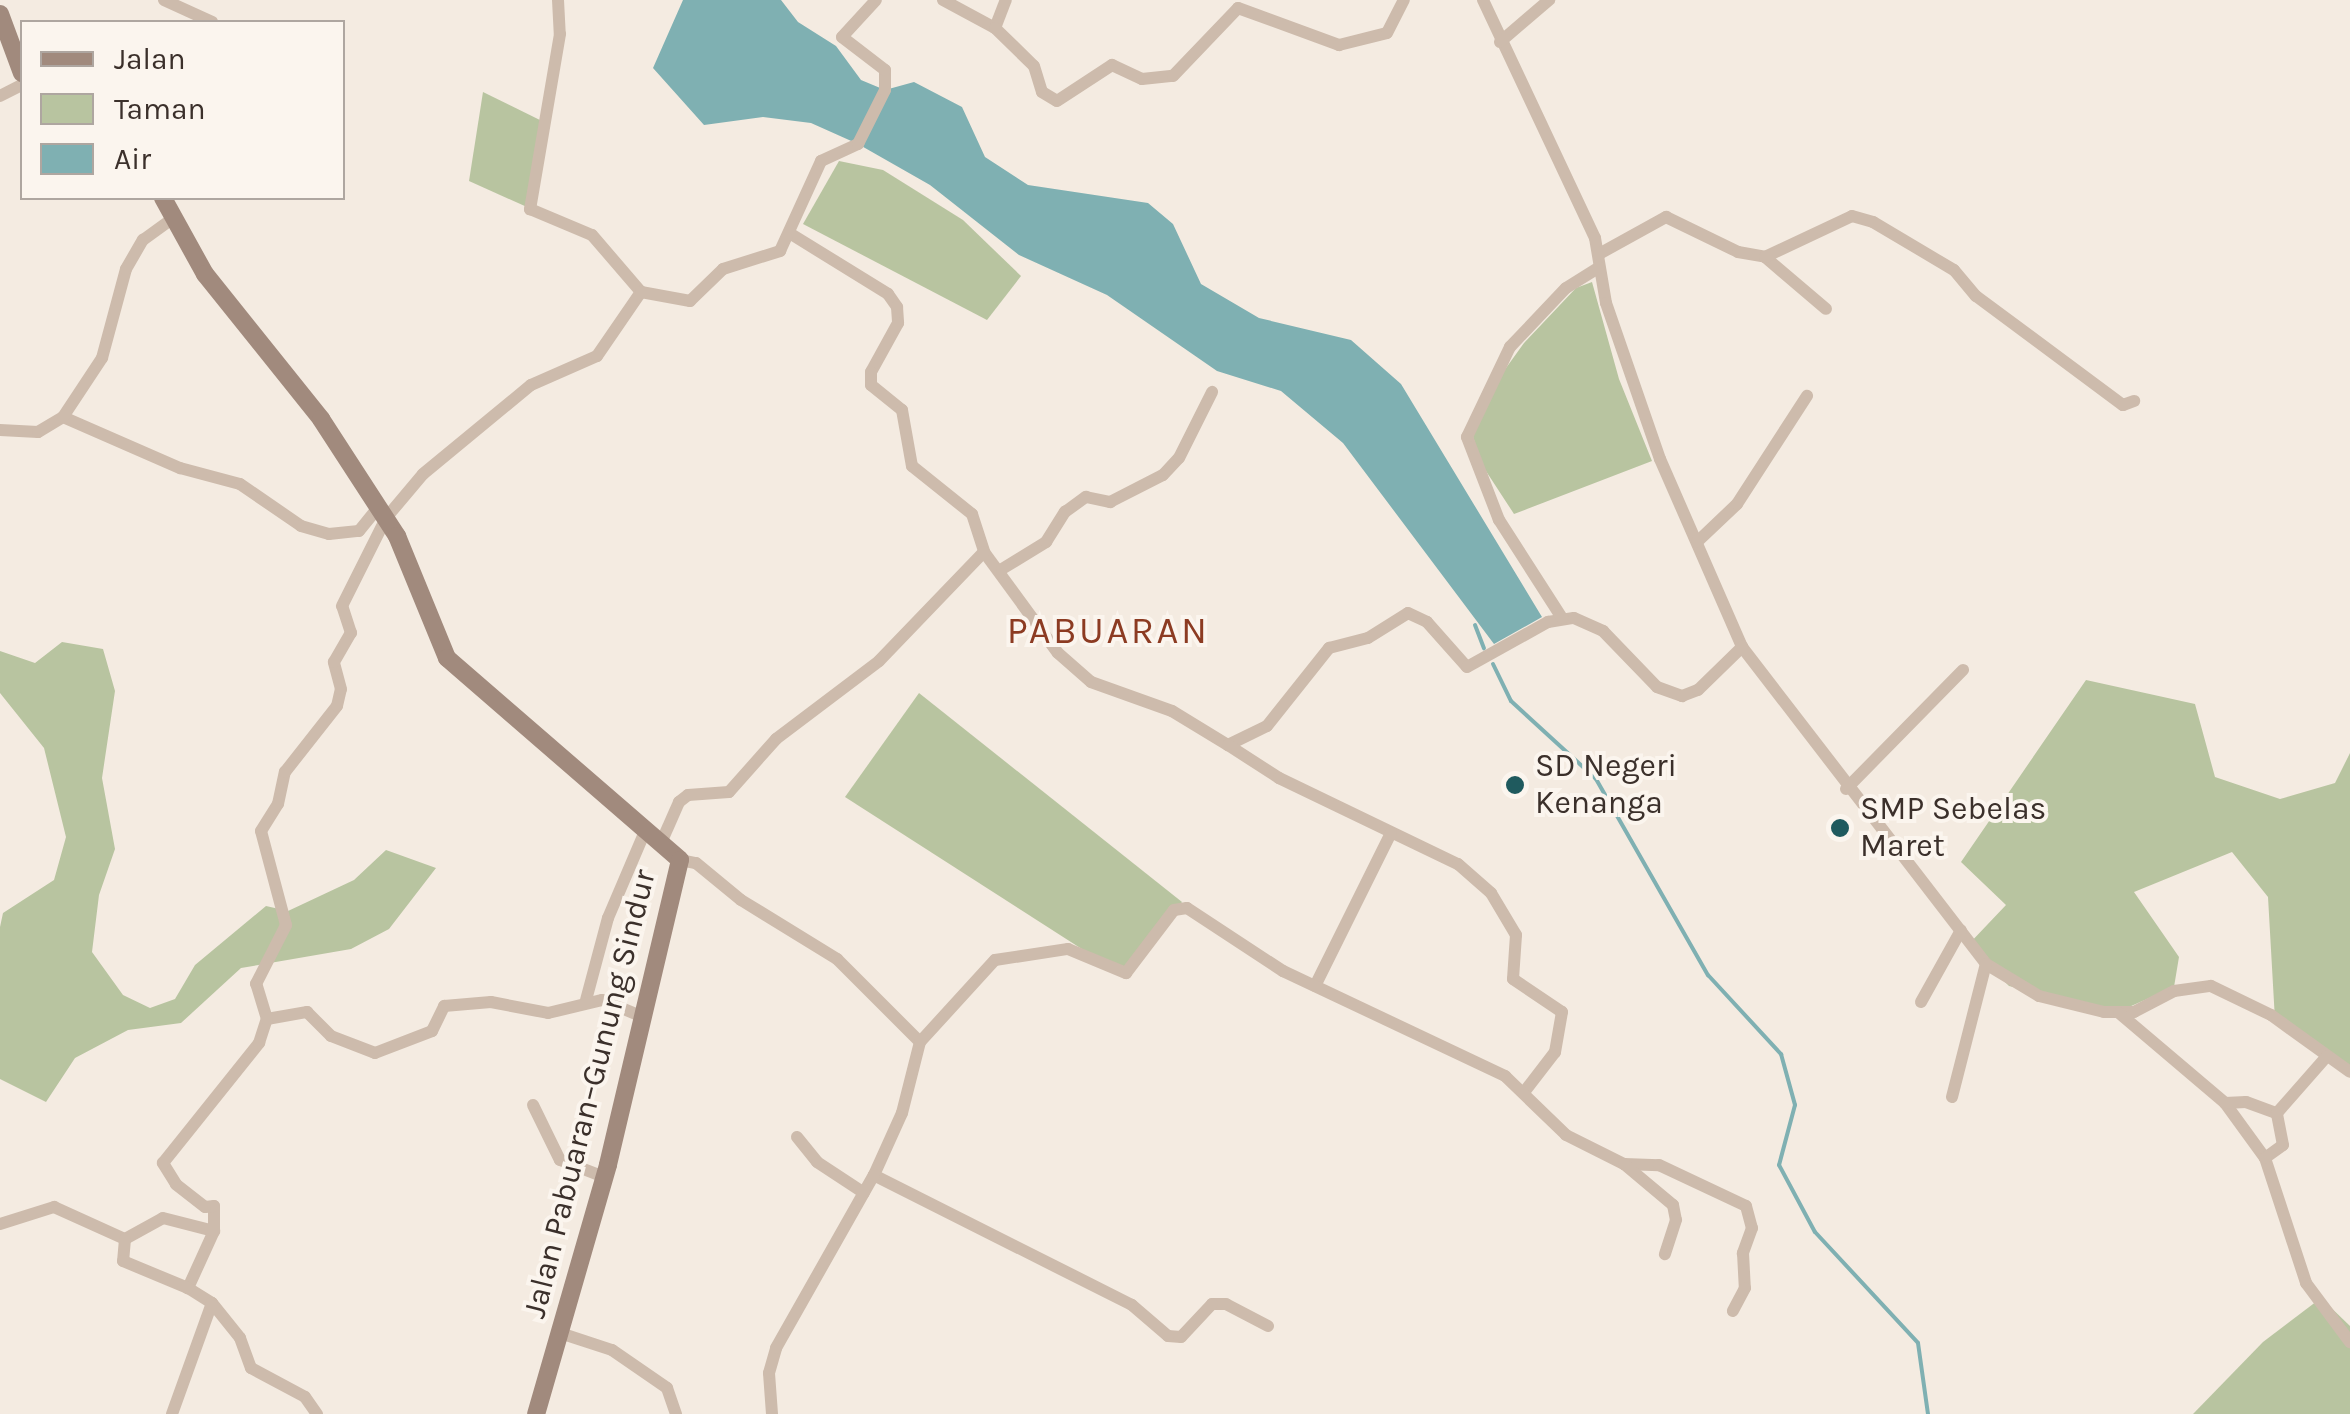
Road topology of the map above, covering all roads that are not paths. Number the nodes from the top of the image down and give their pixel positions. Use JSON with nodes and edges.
{"nodes":[{"id":1,"x":164,"y":0,"type":"edge"},
{"id":2,"x":558,"y":0,"type":"edge"},
{"id":3,"x":876,"y":0,"type":"edge"},
{"id":4,"x":943,"y":0,"type":"edge"},
{"id":5,"x":1006,"y":0,"type":"edge"},
{"id":6,"x":1404,"y":0,"type":"edge"},
{"id":7,"x":1483,"y":0,"type":"edge"},
{"id":8,"x":1549,"y":0,"type":"edge"},
{"id":9,"x":0,"y":14,"type":"edge"},
{"id":10,"x":208,"y":20,"type":"edge"},
{"id":11,"x":996,"y":28,"type":"junction"},
{"id":12,"x":1500,"y":42,"type":"junction"},
{"id":13,"x":20,"y":68,"type":"edge"},
{"id":14,"x":170,"y":205,"type":"edge"},
{"id":15,"x":791,"y":234,"type":"junction"},
{"id":16,"x":1765,"y":257,"type":"junction"},
{"id":17,"x":1599,"y":261,"type":"junction"},
{"id":18,"x":641,"y":292,"type":"junction"},
{"id":19,"x":1826,"y":309,"type":"dead end"},
{"id":20,"x":1212,"y":392,"type":"dead end"},
{"id":21,"x":1807,"y":396,"type":"dead end"},
{"id":22,"x":2134,"y":401,"type":"dead end"},
{"id":23,"x":63,"y":417,"type":"junction"},
{"id":24,"x":0,"y":430,"type":"edge"},
{"id":25,"x":382,"y":512,"type":"junction"},
{"id":26,"x":1697,"y":542,"type":"junction"},
{"id":27,"x":984,"y":552,"type":"junction"},
{"id":28,"x":1002,"y":569,"type":"junction"},
{"id":29,"x":1562,"y":618,"type":"junction"},
{"id":30,"x":1742,"y":647,"type":"junction"},
{"id":31,"x":1963,"y":670,"type":"dead end"},
{"id":32,"x":1228,"y":745,"type":"junction"},
{"id":33,"x":1846,"y":789,"type":"junction"},
{"id":34,"x":646,"y":829,"type":"junction"},
{"id":35,"x":1392,"y":833,"type":"junction"},
{"id":36,"x":661,"y":843,"type":"junction"},
{"id":37,"x":680,"y":860,"type":"junction"},
{"id":38,"x":1961,"y":930,"type":"junction"},
{"id":39,"x":1986,"y":964,"type":"junction"},
{"id":40,"x":1315,"y":986,"type":"junction"},
{"id":41,"x":586,"y":1000,"type":"junction"},
{"id":42,"x":1921,"y":1002,"type":"dead end"},
{"id":43,"x":2120,"y":1014,"type":"junction"},
{"id":44,"x":643,"y":1018,"type":"junction"},
{"id":45,"x":267,"y":1019,"type":"junction"},
{"id":46,"x":920,"y":1042,"type":"junction"},
{"id":47,"x":2327,"y":1056,"type":"junction"},
{"id":48,"x":2350,"y":1072,"type":"edge"},
{"id":49,"x":1525,"y":1091,"type":"junction"},
{"id":50,"x":1952,"y":1098,"type":"dead end"},
{"id":51,"x":2226,"y":1103,"type":"junction"},
{"id":52,"x":533,"y":1105,"type":"dead end"},
{"id":53,"x":2277,"y":1114,"type":"junction"},
{"id":54,"x":797,"y":1136,"type":"dead end"},
{"id":55,"x":2265,"y":1158,"type":"junction"},
{"id":56,"x":1624,"y":1164,"type":"junction"},
{"id":57,"x":874,"y":1175,"type":"junction"},
{"id":58,"x":604,"y":1177,"type":"junction"},
{"id":59,"x":864,"y":1192,"type":"junction"},
{"id":60,"x":0,"y":1224,"type":"edge"},
{"id":61,"x":214,"y":1231,"type":"junction"},
{"id":62,"x":125,"y":1240,"type":"junction"},
{"id":63,"x":1666,"y":1254,"type":"dead end"},
{"id":64,"x":188,"y":1288,"type":"junction"},
{"id":65,"x":212,"y":1302,"type":"junction"},
{"id":66,"x":1733,"y":1311,"type":"dead end"},
{"id":67,"x":1268,"y":1326,"type":"dead end"},
{"id":68,"x":560,"y":1333,"type":"junction"},
{"id":69,"x":2350,"y":1342,"type":"edge"},
{"id":70,"x":172,"y":1414,"type":"edge"},
{"id":71,"x":317,"y":1414,"type":"edge"},
{"id":72,"x":536,"y":1414,"type":"edge"},
{"id":73,"x":676,"y":1414,"type":"edge"},
{"id":74,"x":772,"y":1414,"type":"edge"}],
"edges":[{"from":1,"to":10,"type":"street"},
{"from":2,"to":18,"type":"street"},
{"from":3,"to":15,"type":"street"},
{"from":4,"to":11,"type":"street"},
{"from":5,"to":11,"type":"street"},
{"from":6,"to":11,"type":"street"},
{"from":7,"to":12,"type":"street"},
{"from":8,"to":12,"type":"street"},
{"from":9,"to":13,"type":"street"},
{"from":12,"to":17,"type":"street"},
{"from":14,"to":23,"type":"street"},
{"from":14,"to":25,"type":"street","name":"Jalan Pabuaran–Gunung Sindur"},
{"from":15,"to":18,"type":"street"},
{"from":15,"to":27,"type":"street"},
{"from":16,"to":17,"type":"street"},
{"from":16,"to":19,"type":"street"},
{"from":16,"to":22,"type":"street"},
{"from":17,"to":26,"type":"street"},
{"from":17,"to":29,"type":"street"},
{"from":18,"to":25,"type":"street"},
{"from":20,"to":28,"type":"street"},
{"from":21,"to":26,"type":"street"},
{"from":23,"to":24,"type":"street"},
{"from":23,"to":25,"type":"street"},
{"from":25,"to":34,"type":"street","name":"Jalan Pabuaran–Gunung Sindur"},
{"from":25,"to":45,"type":"street"},
{"from":26,"to":30,"type":"street"},
{"from":27,"to":28,"type":"street"},
{"from":27,"to":36,"type":"street"},
{"from":28,"to":32,"type":"street"},
{"from":29,"to":30,"type":"street"},
{"from":29,"to":32,"type":"street"},
{"from":30,"to":33,"type":"street"},
{"from":31,"to":33,"type":"street"},
{"from":32,"to":35,"type":"street"},
{"from":33,"to":38,"type":"street"},
{"from":34,"to":36,"type":"street","name":"Jalan Pabuaran–Gunung Sindur"},
{"from":34,"to":41,"type":"street"},
{"from":35,"to":40,"type":"street"},
{"from":35,"to":49,"type":"street"},
{"from":36,"to":37,"type":"street","name":"Jalan Pabuaran–Gunung Sindur"},
{"from":37,"to":44,"type":"street","name":"Jalan Pabuaran–Gunung Sindur"},
{"from":37,"to":46,"type":"street"},
{"from":38,"to":39,"type":"street"},
{"from":38,"to":42,"type":"street"},
{"from":39,"to":43,"type":"street"},
{"from":39,"to":50,"type":"street"},
{"from":40,"to":46,"type":"street"},
{"from":40,"to":49,"type":"street"},
{"from":41,"to":44,"type":"street"},
{"from":41,"to":45,"type":"street"},
{"from":43,"to":47,"type":"street"},
{"from":43,"to":51,"type":"street"},
{"from":44,"to":58,"type":"street","name":"Jalan Pabuaran–Gunung Sindur"},
{"from":45,"to":61,"type":"street"},
{"from":46,"to":57,"type":"street"},
{"from":47,"to":48,"type":"street"},
{"from":47,"to":53,"type":"street"},
{"from":49,"to":56,"type":"street"},
{"from":51,"to":53,"type":"street"},
{"from":51,"to":55,"type":"street"},
{"from":52,"to":58,"type":"street"},
{"from":53,"to":55,"type":"street"},
{"from":54,"to":59,"type":"street"},
{"from":55,"to":69,"type":"street"},
{"from":56,"to":63,"type":"street"},
{"from":56,"to":66,"type":"street"},
{"from":57,"to":59,"type":"street"},
{"from":57,"to":67,"type":"street"},
{"from":58,"to":68,"type":"street","name":"Jalan Pabuaran–Gunung Sindur"},
{"from":59,"to":74,"type":"street"},
{"from":60,"to":62,"type":"street"},
{"from":61,"to":62,"type":"street"},
{"from":61,"to":64,"type":"street"},
{"from":62,"to":64,"type":"street"},
{"from":64,"to":65,"type":"street"},
{"from":65,"to":70,"type":"street"},
{"from":65,"to":71,"type":"street"},
{"from":68,"to":72,"type":"street","name":"Jalan Pabuaran–Gunung Sindur"},
{"from":68,"to":73,"type":"street"}]}
